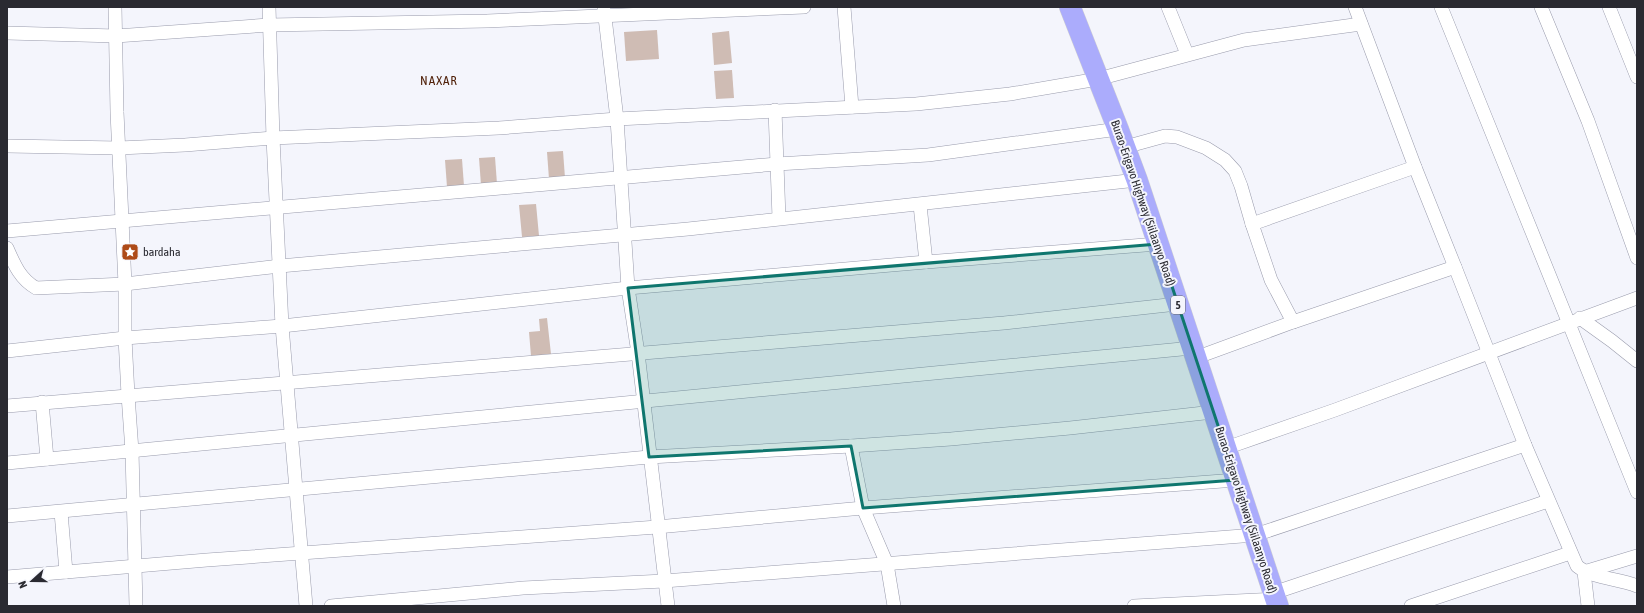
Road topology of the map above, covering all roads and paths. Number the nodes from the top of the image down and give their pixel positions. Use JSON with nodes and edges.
{"nodes":[{"id":1,"x":115,"y":7,"type":"edge"},
{"id":2,"x":269,"y":7,"type":"edge"},
{"id":3,"x":804,"y":7,"type":"edge"},
{"id":4,"x":844,"y":7,"type":"edge"},
{"id":5,"x":1070,"y":7,"type":"edge"},
{"id":6,"x":1168,"y":7,"type":"edge"},
{"id":7,"x":1355,"y":7,"type":"edge"},
{"id":8,"x":1441,"y":7,"type":"edge"},
{"id":9,"x":1541,"y":7,"type":"edge"},
{"id":10,"x":1609,"y":7,"type":"edge"},
{"id":11,"x":604,"y":12,"type":"edge"},
{"id":12,"x":1361,"y":24,"type":"junction"},
{"id":13,"x":269,"y":25,"type":"junction"},
{"id":14,"x":7,"y":33,"type":"edge"},
{"id":15,"x":116,"y":36,"type":"junction"},
{"id":16,"x":1187,"y":54,"type":"junction"},
{"id":17,"x":1637,"y":77,"type":"edge"},
{"id":18,"x":1098,"y":78,"type":"junction"},
{"id":19,"x":852,"y":107,"type":"junction"},
{"id":20,"x":775,"y":110,"type":"junction"},
{"id":21,"x":617,"y":119,"type":"junction"},
{"id":22,"x":273,"y":138,"type":"junction"},
{"id":23,"x":1121,"y":138,"type":"junction"},
{"id":24,"x":7,"y":146,"type":"edge"},
{"id":25,"x":118,"y":148,"type":"junction"},
{"id":26,"x":777,"y":164,"type":"junction"},
{"id":27,"x":1415,"y":167,"type":"junction"},
{"id":28,"x":622,"y":178,"type":"junction"},
{"id":29,"x":1137,"y":180,"type":"junction"},
{"id":30,"x":920,"y":205,"type":"junction"},
{"id":31,"x":277,"y":207,"type":"junction"},
{"id":32,"x":779,"y":218,"type":"junction"},
{"id":33,"x":122,"y":221,"type":"junction"},
{"id":34,"x":1252,"y":224,"type":"junction"},
{"id":35,"x":7,"y":231,"type":"edge"},
{"id":36,"x":624,"y":235,"type":"junction"},
{"id":37,"x":1158,"y":244,"type":"junction"},
{"id":38,"x":7,"y":248,"type":"edge"},
{"id":39,"x":1637,"y":258,"type":"edge"},
{"id":40,"x":926,"y":262,"type":"junction"},
{"id":41,"x":280,"y":266,"type":"junction"},
{"id":42,"x":1455,"y":267,"type":"junction"},
{"id":43,"x":125,"y":284,"type":"junction"},
{"id":44,"x":628,"y":288,"type":"junction"},
{"id":45,"x":1637,"y":298,"type":"edge"},
{"id":46,"x":1177,"y":304,"type":"junction"},
{"id":47,"x":1575,"y":321,"type":"junction"},
{"id":48,"x":1293,"y":322,"type":"junction"},
{"id":49,"x":282,"y":326,"type":"junction"},
{"id":50,"x":125,"y":338,"type":"junction"},
{"id":51,"x":7,"y":351,"type":"edge"},
{"id":52,"x":638,"y":352,"type":"junction"},
{"id":53,"x":1489,"y":352,"type":"junction"},
{"id":54,"x":1193,"y":353,"type":"junction"},
{"id":55,"x":1637,"y":361,"type":"edge"},
{"id":56,"x":286,"y":382,"type":"junction"},
{"id":57,"x":128,"y":396,"type":"junction"},
{"id":58,"x":643,"y":400,"type":"junction"},
{"id":59,"x":42,"y":402,"type":"junction"},
{"id":60,"x":7,"y":406,"type":"edge"},
{"id":61,"x":1213,"y":412,"type":"junction"},
{"id":62,"x":292,"y":436,"type":"junction"},
{"id":63,"x":1525,"y":445,"type":"junction"},
{"id":64,"x":851,"y":446,"type":"junction"},
{"id":65,"x":1226,"y":448,"type":"junction"},
{"id":66,"x":132,"y":451,"type":"junction"},
{"id":67,"x":649,"y":457,"type":"junction"},
{"id":68,"x":47,"y":459,"type":"junction"},
{"id":69,"x":7,"y":463,"type":"edge"},
{"id":70,"x":1236,"y":480,"type":"junction"},
{"id":71,"x":296,"y":491,"type":"junction"},
{"id":72,"x":1637,"y":492,"type":"edge"},
{"id":73,"x":1548,"y":501,"type":"junction"},
{"id":74,"x":134,"y":505,"type":"junction"},
{"id":75,"x":863,"y":508,"type":"junction"},
{"id":76,"x":61,"y":512,"type":"junction"},
{"id":77,"x":7,"y":516,"type":"edge"},
{"id":78,"x":657,"y":527,"type":"junction"},
{"id":79,"x":1254,"y":534,"type":"junction"},
{"id":80,"x":1570,"y":553,"type":"junction"},
{"id":81,"x":301,"y":554,"type":"junction"},
{"id":82,"x":1637,"y":556,"type":"edge"},
{"id":83,"x":887,"y":564,"type":"junction"},
{"id":84,"x":136,"y":567,"type":"junction"},
{"id":85,"x":66,"y":572,"type":"junction"},
{"id":86,"x":1584,"y":572,"type":"junction"},
{"id":87,"x":7,"y":577,"type":"edge"},
{"id":88,"x":664,"y":581,"type":"junction"},
{"id":89,"x":1637,"y":586,"type":"edge"},
{"id":90,"x":1276,"y":599,"type":"edge"},
{"id":91,"x":136,"y":606,"type":"edge"},
{"id":92,"x":306,"y":606,"type":"edge"},
{"id":93,"x":331,"y":606,"type":"edge"},
{"id":94,"x":668,"y":606,"type":"edge"},
{"id":95,"x":894,"y":606,"type":"edge"},
{"id":96,"x":1134,"y":606,"type":"edge"},
{"id":97,"x":1411,"y":606,"type":"edge"},
{"id":98,"x":1588,"y":606,"type":"edge"}],
"edges":[{"from":1,"to":15,"type":"street"},
{"from":2,"to":13,"type":"street"},
{"from":3,"to":11,"type":"street"},
{"from":4,"to":19,"type":"street"},
{"from":5,"to":18,"type":"highway","name":"Burao-Erigavo Highway (Siilaanyo Road)","number":"5"},
{"from":6,"to":16,"type":"street"},
{"from":7,"to":12,"type":"street"},
{"from":8,"to":47,"type":"street"},
{"from":9,"to":39,"type":"street"},
{"from":10,"to":17,"type":"street"},
{"from":11,"to":13,"type":"street"},
{"from":11,"to":21,"type":"street"},
{"from":12,"to":16,"type":"street"},
{"from":12,"to":27,"type":"street"},
{"from":13,"to":15,"type":"street"},
{"from":13,"to":22,"type":"street"},
{"from":14,"to":15,"type":"street"},
{"from":15,"to":25,"type":"street"},
{"from":16,"to":18,"type":"street"},
{"from":18,"to":19,"type":"street"},
{"from":18,"to":23,"type":"highway","name":"Burao-Erigavo Highway (Siilaanyo Road)","number":"5"},
{"from":19,"to":20,"type":"street"},
{"from":20,"to":21,"type":"street"},
{"from":20,"to":26,"type":"street"},
{"from":21,"to":22,"type":"street"},
{"from":21,"to":28,"type":"street"},
{"from":22,"to":25,"type":"street"},
{"from":22,"to":31,"type":"street"},
{"from":23,"to":26,"type":"street"},
{"from":23,"to":29,"type":"highway","name":"Burao-Erigavo Highway (Siilaanyo Road)","number":"5"},
{"from":23,"to":34,"type":"street"},
{"from":24,"to":25,"type":"street"},
{"from":25,"to":33,"type":"street"},
{"from":26,"to":28,"type":"street"},
{"from":26,"to":32,"type":"street"},
{"from":27,"to":34,"type":"street"},
{"from":27,"to":42,"type":"street"},
{"from":28,"to":31,"type":"street"},
{"from":28,"to":36,"type":"street"},
{"from":29,"to":30,"type":"street"},
{"from":29,"to":37,"type":"highway","name":"Burao-Erigavo Highway (Siilaanyo Road)","number":"5"},
{"from":30,"to":32,"type":"street"},
{"from":30,"to":40,"type":"street"},
{"from":31,"to":33,"type":"street"},
{"from":31,"to":41,"type":"street"},
{"from":32,"to":36,"type":"street"},
{"from":33,"to":35,"type":"street"},
{"from":33,"to":43,"type":"street"},
{"from":34,"to":48,"type":"street"},
{"from":36,"to":41,"type":"street"},
{"from":36,"to":44,"type":"street"},
{"from":37,"to":40,"type":"street"},
{"from":37,"to":46,"type":"highway","name":"Burao-Erigavo Highway (Siilaanyo Road)","number":"5"},
{"from":38,"to":43,"type":"street"},
{"from":40,"to":44,"type":"street"},
{"from":41,"to":43,"type":"street"},
{"from":41,"to":49,"type":"street"},
{"from":42,"to":48,"type":"street"},
{"from":42,"to":53,"type":"street"},
{"from":43,"to":50,"type":"street"},
{"from":44,"to":49,"type":"street"},
{"from":44,"to":52,"type":"street"},
{"from":45,"to":47,"type":"street"},
{"from":46,"to":52,"type":"street"},
{"from":46,"to":54,"type":"highway","name":"Burao-Erigavo Highway (Siilaanyo Road)","number":"5"},
{"from":47,"to":53,"type":"street"},
{"from":47,"to":55,"type":"street"},
{"from":47,"to":72,"type":"street"},
{"from":48,"to":54,"type":"street"},
{"from":49,"to":50,"type":"street"},
{"from":49,"to":56,"type":"street"},
{"from":50,"to":51,"type":"street"},
{"from":50,"to":57,"type":"street"},
{"from":52,"to":56,"type":"street"},
{"from":52,"to":58,"type":"street"},
{"from":53,"to":63,"type":"street"},
{"from":53,"to":65,"type":"street"},
{"from":54,"to":58,"type":"street"},
{"from":54,"to":61,"type":"highway","name":"Burao-Erigavo Highway (Siilaanyo Road)","number":"5"},
{"from":56,"to":57,"type":"street"},
{"from":56,"to":62,"type":"street"},
{"from":57,"to":59,"type":"street"},
{"from":57,"to":66,"type":"street"},
{"from":58,"to":62,"type":"street"},
{"from":58,"to":67,"type":"street"},
{"from":59,"to":60,"type":"street"},
{"from":59,"to":68,"type":"street"},
{"from":61,"to":64,"type":"street"},
{"from":61,"to":65,"type":"highway","name":"Burao-Erigavo Highway (Siilaanyo Road)","number":"5"},
{"from":62,"to":66,"type":"street"},
{"from":62,"to":71,"type":"street"},
{"from":63,"to":73,"type":"street"},
{"from":63,"to":79,"type":"street"},
{"from":64,"to":67,"type":"street"},
{"from":64,"to":75,"type":"street"},
{"from":65,"to":70,"type":"highway","name":"Burao-Erigavo Highway (Siilaanyo Road)","number":"5"},
{"from":66,"to":68,"type":"street"},
{"from":66,"to":74,"type":"street"},
{"from":67,"to":71,"type":"street"},
{"from":67,"to":78,"type":"street"},
{"from":68,"to":69,"type":"street"},
{"from":70,"to":75,"type":"street"},
{"from":70,"to":79,"type":"highway","name":"Burao-Erigavo Highway (Siilaanyo Road)","number":"5"},
{"from":71,"to":74,"type":"street"},
{"from":71,"to":81,"type":"street"},
{"from":73,"to":80,"type":"street"},
{"from":73,"to":90,"type":"street"},
{"from":74,"to":76,"type":"street"},
{"from":74,"to":84,"type":"street"},
{"from":75,"to":78,"type":"street"},
{"from":75,"to":83,"type":"street"},
{"from":76,"to":77,"type":"street"},
{"from":76,"to":85,"type":"street"},
{"from":78,"to":81,"type":"street"},
{"from":78,"to":88,"type":"street"},
{"from":79,"to":83,"type":"street"},
{"from":79,"to":90,"type":"highway","name":"Burao-Erigavo Highway (Siilaanyo Road)","number":"5"},
{"from":80,"to":86,"type":"street"},
{"from":80,"to":97,"type":"street"},
{"from":81,"to":84,"type":"street"},
{"from":81,"to":92,"type":"street"},
{"from":82,"to":86,"type":"street"},
{"from":83,"to":88,"type":"street"},
{"from":83,"to":95,"type":"street"},
{"from":84,"to":85,"type":"street"},
{"from":84,"to":91,"type":"street"},
{"from":85,"to":87,"type":"street"},
{"from":86,"to":89,"type":"street"},
{"from":86,"to":98,"type":"street"},
{"from":88,"to":93,"type":"street"},
{"from":88,"to":94,"type":"street"},
{"from":90,"to":96,"type":"street"}]}
